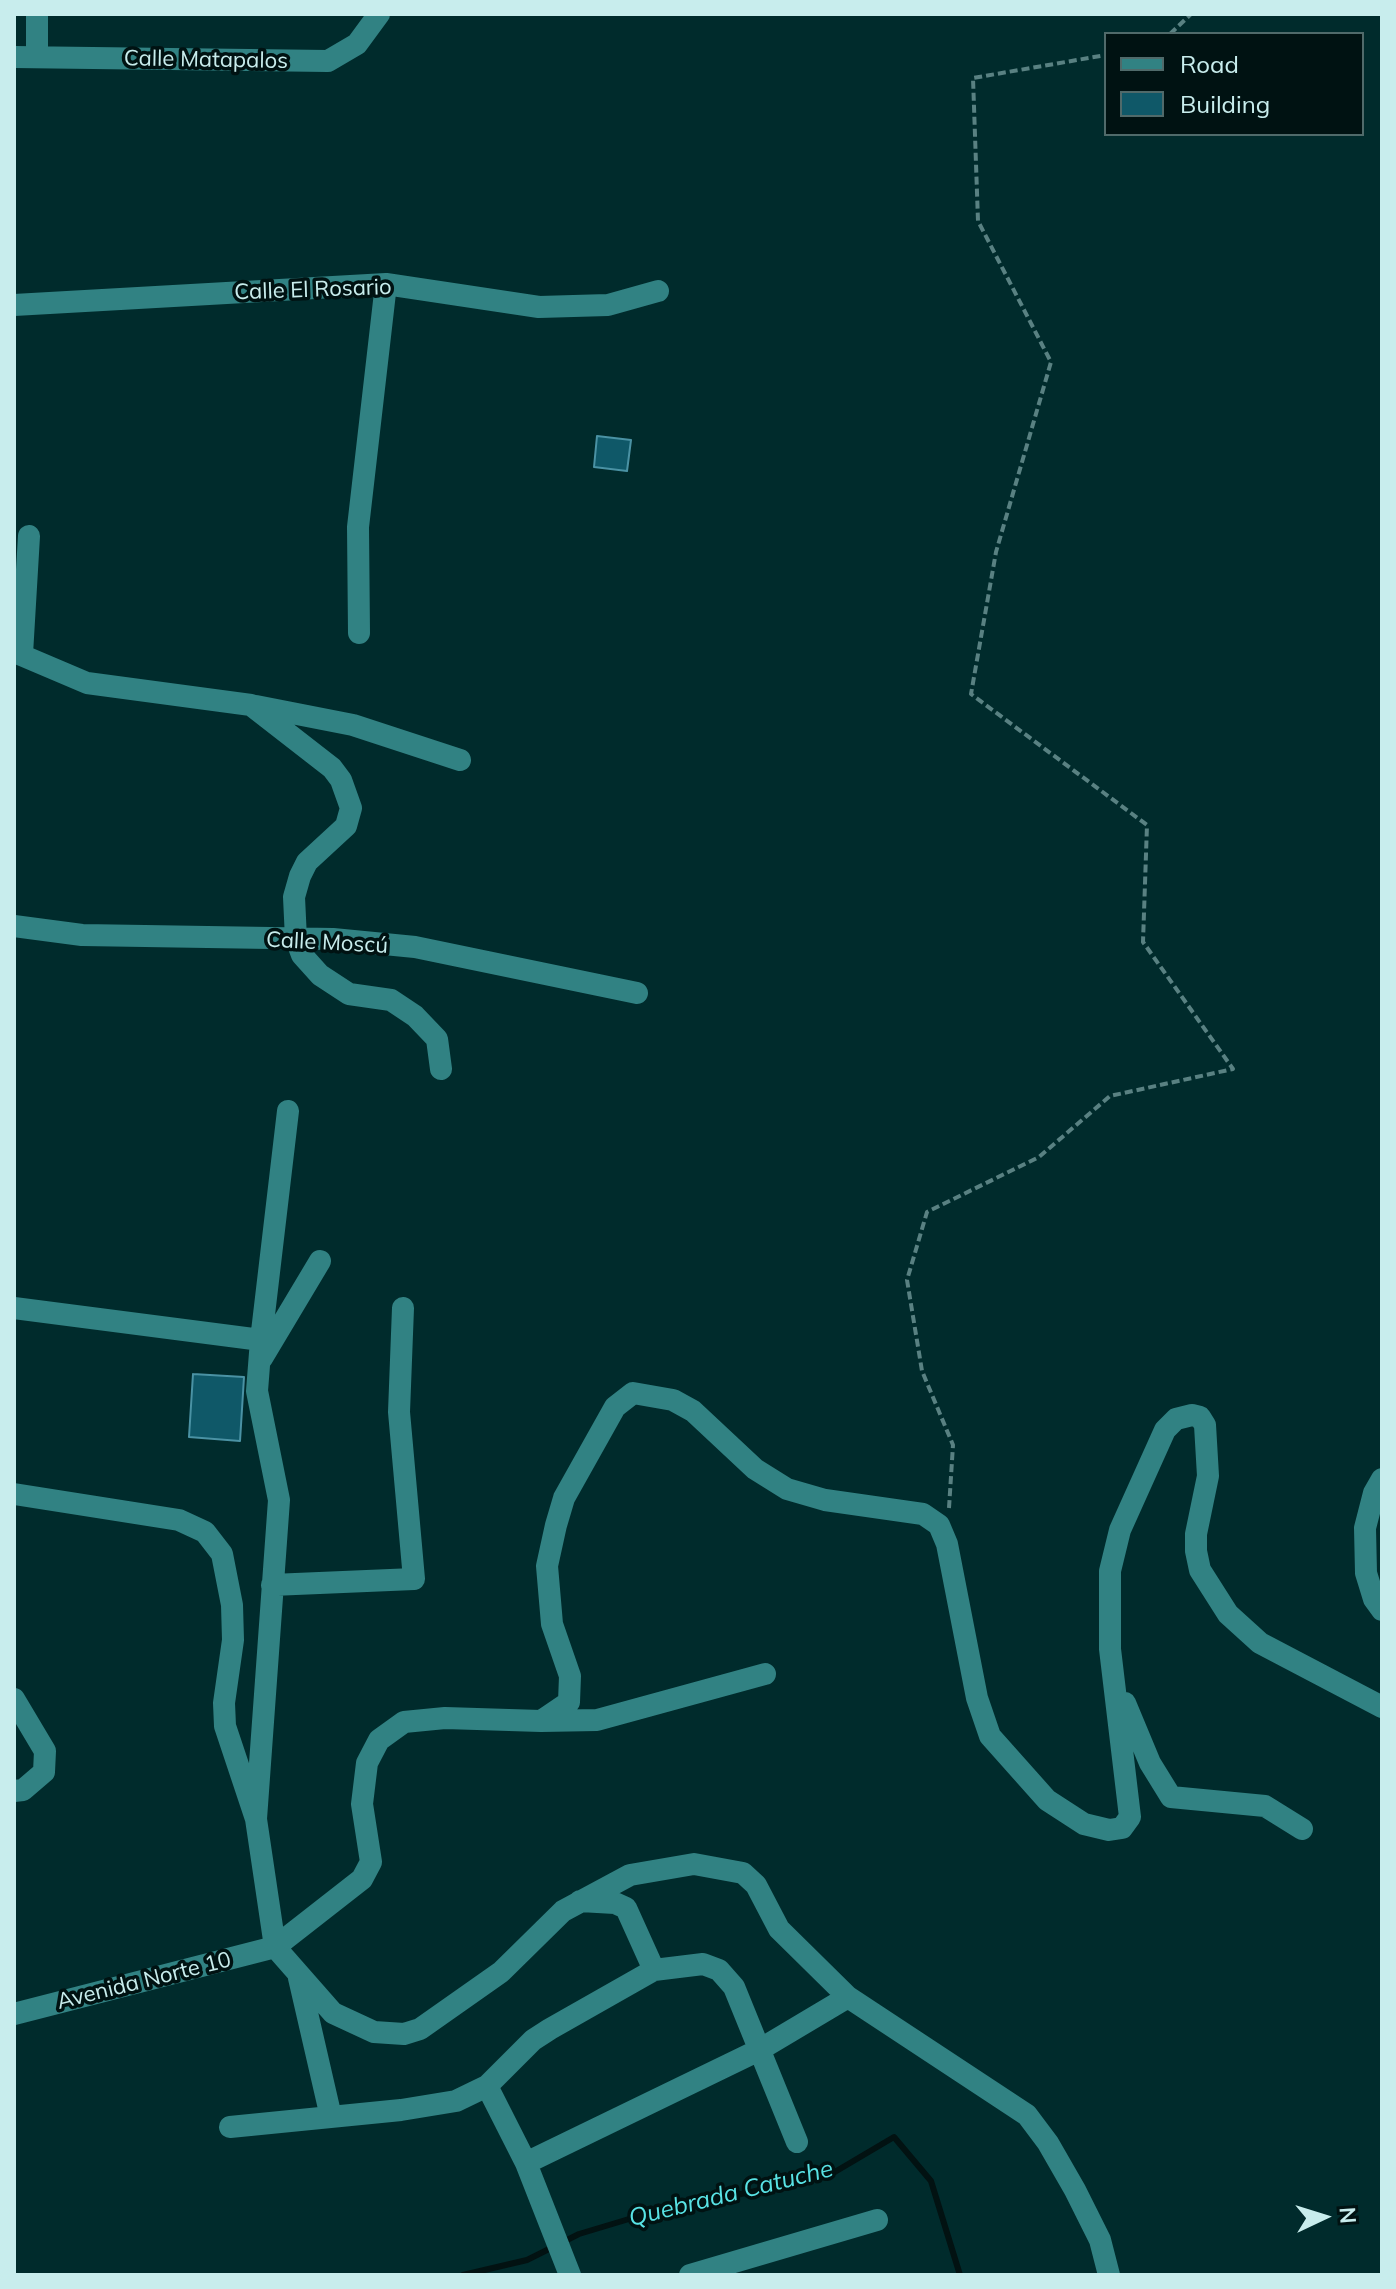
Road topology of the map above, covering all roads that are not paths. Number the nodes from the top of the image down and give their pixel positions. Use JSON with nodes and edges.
{"nodes":[{"id":1,"x":37,"y":14,"type":"edge"},
{"id":2,"x":379,"y":14,"type":"edge"},
{"id":3,"x":14,"y":57,"type":"edge"},
{"id":4,"x":37,"y":57,"type":"junction"},
{"id":5,"x":386,"y":284,"type":"junction"},
{"id":6,"x":658,"y":291,"type":"dead end"},
{"id":7,"x":14,"y":305,"type":"edge"},
{"id":8,"x":29,"y":536,"type":"dead end"},
{"id":9,"x":359,"y":633,"type":"dead end"},
{"id":10,"x":18,"y":653,"type":"edge"},
{"id":11,"x":251,"y":705,"type":"junction"},
{"id":12,"x":460,"y":760,"type":"dead end"},
{"id":13,"x":14,"y":926,"type":"edge"},
{"id":14,"x":296,"y":939,"type":"junction"},
{"id":15,"x":637,"y":993,"type":"dead end"},
{"id":16,"x":441,"y":1069,"type":"dead end"},
{"id":17,"x":288,"y":1111,"type":"dead end"},
{"id":18,"x":320,"y":1261,"type":"dead end"},
{"id":19,"x":14,"y":1308,"type":"edge"},
{"id":20,"x":403,"y":1308,"type":"dead end"},
{"id":21,"x":260,"y":1351,"type":"junction"},
{"id":22,"x":1382,"y":1479,"type":"edge"},
{"id":23,"x":14,"y":1494,"type":"edge"},
{"id":24,"x":272,"y":1585,"type":"junction"},
{"id":25,"x":1382,"y":1610,"type":"edge"},
{"id":26,"x":765,"y":1674,"type":"dead end"},
{"id":27,"x":1114,"y":1680,"type":"junction"},
{"id":28,"x":14,"y":1699,"type":"edge"},
{"id":29,"x":1382,"y":1707,"type":"edge"},
{"id":30,"x":541,"y":1721,"type":"junction"},
{"id":31,"x":14,"y":1791,"type":"edge"},
{"id":32,"x":256,"y":1819,"type":"junction"},
{"id":33,"x":1302,"y":1829,"type":"dead end"},
{"id":34,"x":579,"y":1900,"type":"junction"},
{"id":35,"x":275,"y":1947,"type":"junction"},
{"id":36,"x":654,"y":1970,"type":"junction"},
{"id":37,"x":298,"y":1973,"type":"junction"},
{"id":38,"x":848,"y":1997,"type":"junction"},
{"id":39,"x":14,"y":2014,"type":"edge"},
{"id":40,"x":759,"y":2050,"type":"junction"},
{"id":41,"x":487,"y":2086,"type":"junction"},
{"id":42,"x":331,"y":2117,"type":"junction"},
{"id":43,"x":230,"y":2127,"type":"dead end"},
{"id":44,"x":797,"y":2142,"type":"dead end"},
{"id":45,"x":526,"y":2163,"type":"junction"},
{"id":46,"x":877,"y":2220,"type":"dead end"},
{"id":47,"x":568,"y":2269,"type":"edge"},
{"id":48,"x":690,"y":2275,"type":"edge"},
{"id":49,"x":1109,"y":2275,"type":"edge"}],
"edges":[{"from":1,"to":4,"type":"street"},
{"from":2,"to":4,"type":"street","name":"Calle Matapalos"},
{"from":3,"to":4,"type":"street","name":"Calle Matapalos"},
{"from":5,"to":6,"type":"street","name":"Calle El Rosario"},
{"from":5,"to":7,"type":"street","name":"Calle El Rosario"},
{"from":5,"to":9,"type":"street"},
{"from":8,"to":10,"type":"street"},
{"from":10,"to":11,"type":"street"},
{"from":11,"to":12,"type":"street"},
{"from":11,"to":14,"type":"street"},
{"from":13,"to":14,"type":"street","name":"Calle Moscú"},
{"from":14,"to":15,"type":"street","name":"Calle Moscú"},
{"from":14,"to":16,"type":"street"},
{"from":17,"to":21,"type":"street"},
{"from":18,"to":21,"type":"street"},
{"from":19,"to":21,"type":"street"},
{"from":20,"to":24,"type":"street"},
{"from":21,"to":24,"type":"street"},
{"from":22,"to":25,"type":"street"},
{"from":23,"to":32,"type":"street"},
{"from":24,"to":32,"type":"street"},
{"from":26,"to":30,"type":"street"},
{"from":27,"to":29,"type":"street"},
{"from":27,"to":30,"type":"street"},
{"from":27,"to":33,"type":"street"},
{"from":28,"to":31,"type":"street"},
{"from":30,"to":35,"type":"street"},
{"from":32,"to":35,"type":"street"},
{"from":34,"to":36,"type":"street"},
{"from":34,"to":37,"type":"street"},
{"from":34,"to":38,"type":"street"},
{"from":35,"to":37,"type":"street"},
{"from":35,"to":39,"type":"street","name":"Avenida Norte 10"},
{"from":36,"to":40,"type":"street"},
{"from":36,"to":41,"type":"street"},
{"from":37,"to":42,"type":"street"},
{"from":38,"to":40,"type":"street"},
{"from":38,"to":49,"type":"street"},
{"from":40,"to":44,"type":"street"},
{"from":40,"to":45,"type":"street"},
{"from":41,"to":42,"type":"street"},
{"from":41,"to":45,"type":"street"},
{"from":42,"to":43,"type":"street"},
{"from":45,"to":47,"type":"street"},
{"from":46,"to":48,"type":"street"}]}
